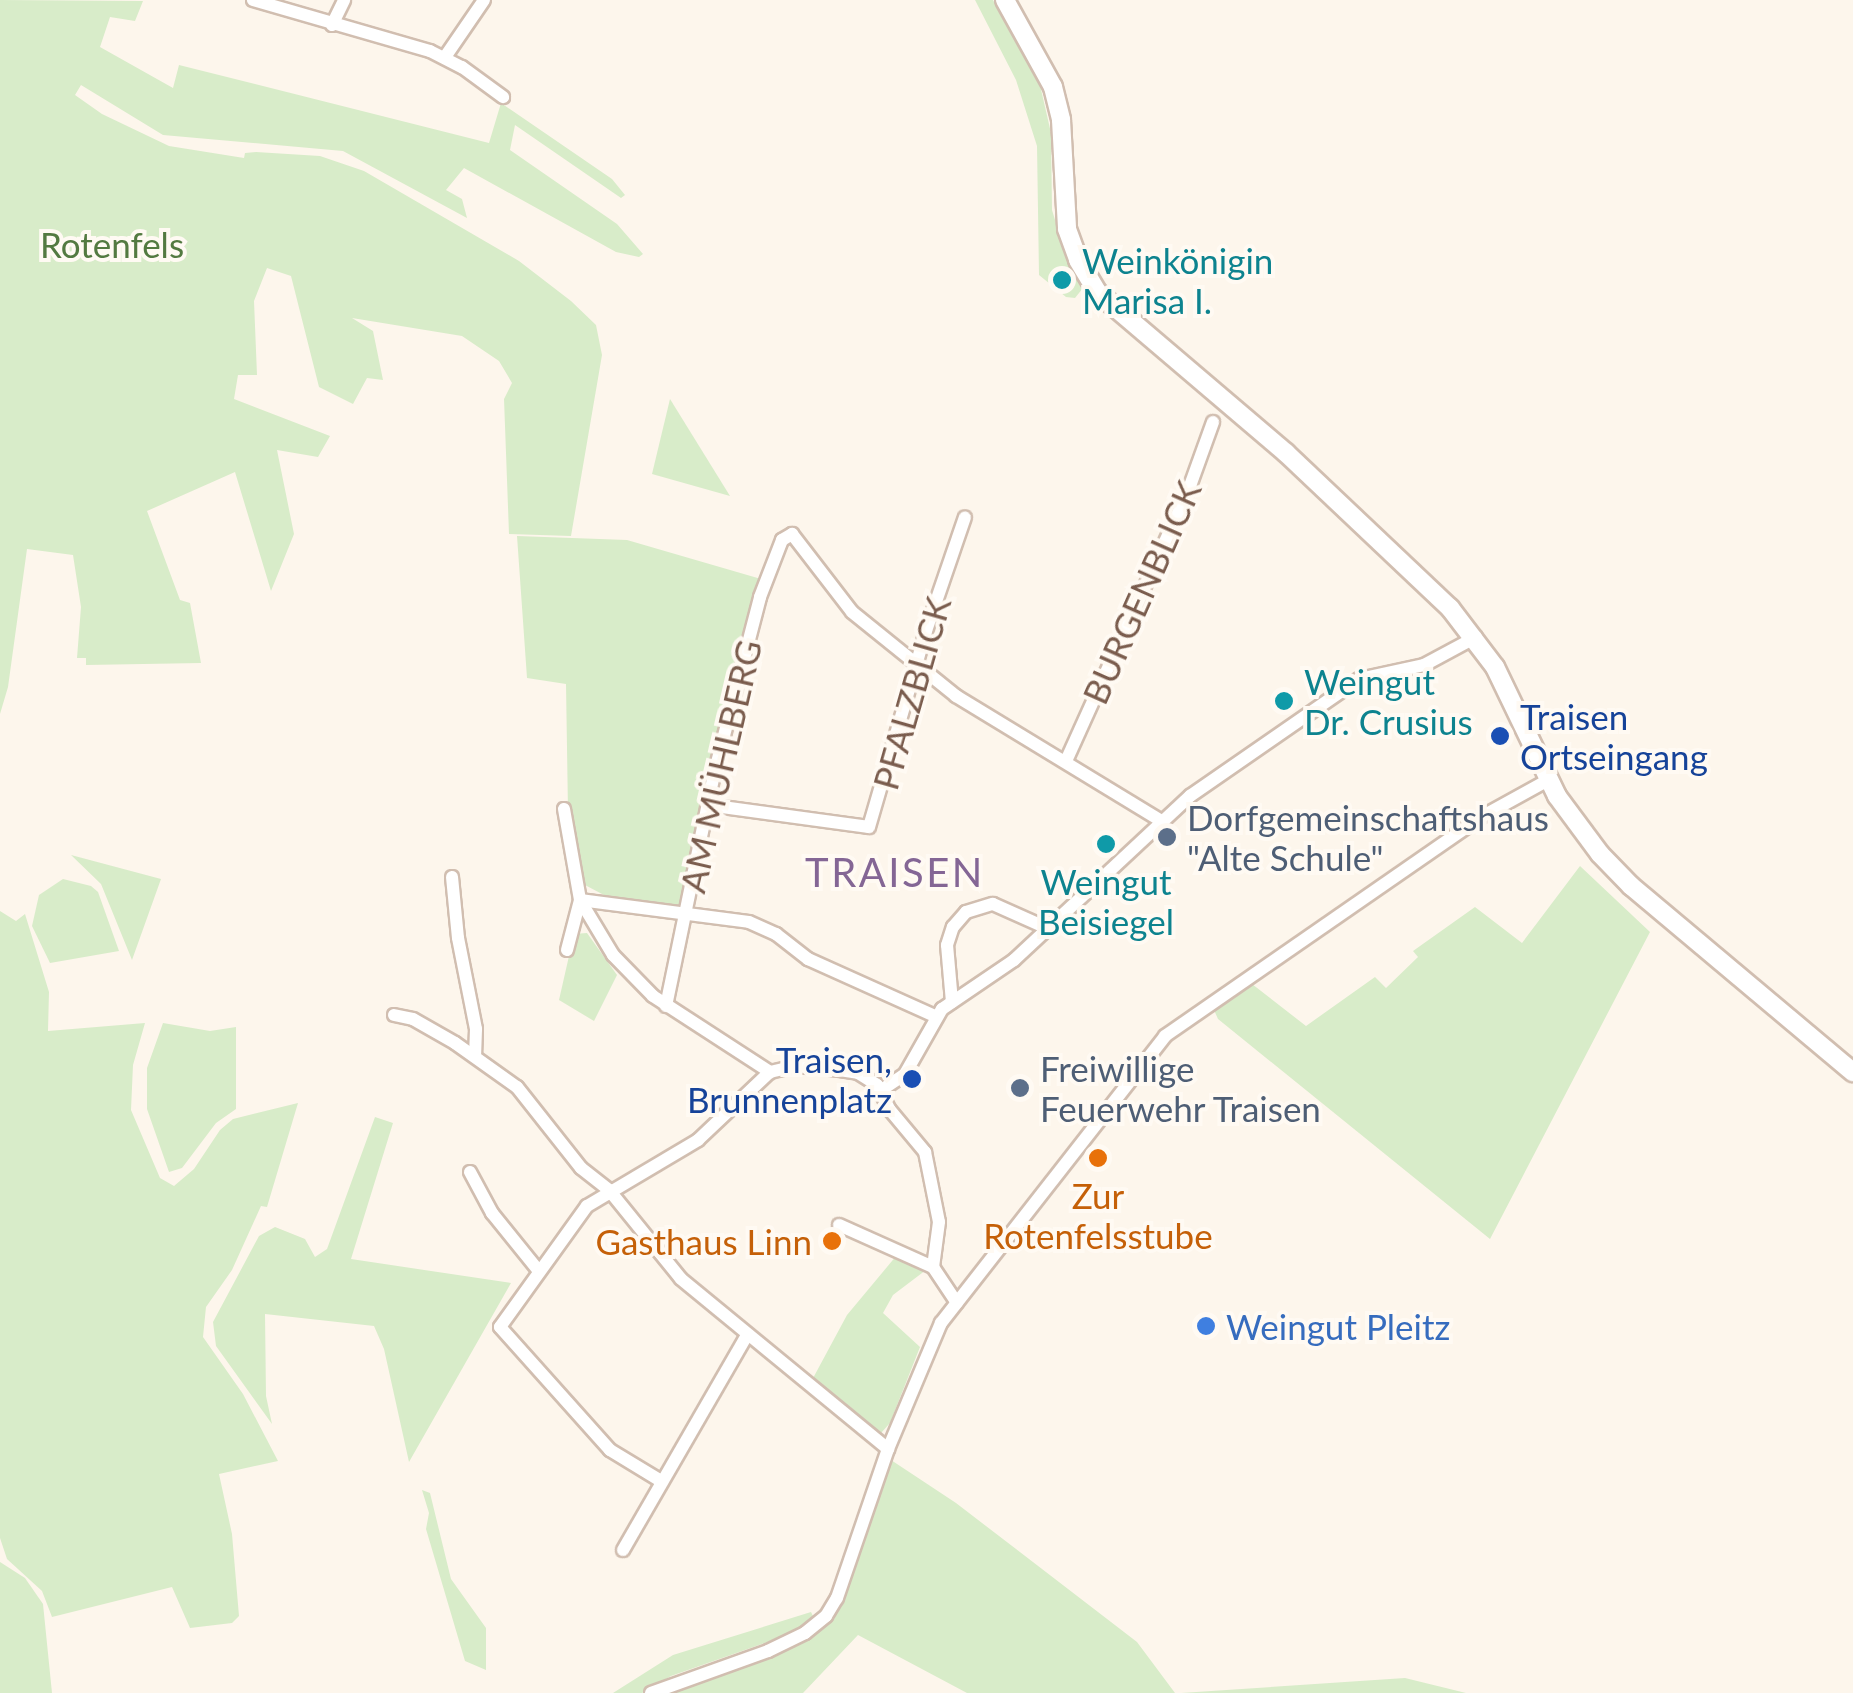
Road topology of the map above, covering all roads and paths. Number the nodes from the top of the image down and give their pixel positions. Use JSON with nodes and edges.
{"nodes":[{"id":1,"x":253,"y":0,"type":"edge"},
{"id":2,"x":344,"y":0,"type":"edge"},
{"id":3,"x":484,"y":0,"type":"edge"},
{"id":4,"x":1005,"y":0,"type":"edge"},
{"id":5,"x":332,"y":25,"type":"junction"},
{"id":6,"x":444,"y":57,"type":"junction"},
{"id":7,"x":503,"y":97,"type":"dead end"},
{"id":8,"x":1212,"y":422,"type":"dead end"},
{"id":9,"x":965,"y":517,"type":"dead end"},
{"id":10,"x":1476,"y":637,"type":"junction"},
{"id":11,"x":916,"y":664,"type":"junction"},
{"id":12,"x":1066,"y":761,"type":"junction"},
{"id":13,"x":1548,"y":780,"type":"junction"},
{"id":14,"x":708,"y":805,"type":"junction"},
{"id":15,"x":564,"y":809,"type":"dead end"},
{"id":16,"x":1160,"y":820,"type":"junction"},
{"id":17,"x":452,"y":877,"type":"dead end"},
{"id":18,"x":580,"y":900,"type":"junction"},
{"id":19,"x":686,"y":912,"type":"junction"},
{"id":20,"x":1047,"y":928,"type":"junction"},
{"id":21,"x":567,"y":950,"type":"dead end"},
{"id":22,"x":952,"y":1002,"type":"junction"},
{"id":23,"x":666,"y":1006,"type":"junction"},
{"id":24,"x":394,"y":1016,"type":"dead end"},
{"id":25,"x":935,"y":1016,"type":"junction"},
{"id":26,"x":474,"y":1055,"type":"junction"},
{"id":27,"x":770,"y":1072,"type":"junction"},
{"id":28,"x":1853,"y":1072,"type":"edge"},
{"id":29,"x":880,"y":1091,"type":"junction"},
{"id":30,"x":470,"y":1172,"type":"dead end"},
{"id":31,"x":610,"y":1190,"type":"junction"},
{"id":32,"x":839,"y":1225,"type":"dead end"},
{"id":33,"x":933,"y":1267,"type":"junction"},
{"id":34,"x":538,"y":1270,"type":"junction"},
{"id":35,"x":957,"y":1303,"type":"junction"},
{"id":36,"x":747,"y":1335,"type":"junction"},
{"id":37,"x":888,"y":1450,"type":"junction"},
{"id":38,"x":661,"y":1481,"type":"junction"},
{"id":39,"x":623,"y":1550,"type":"dead end"},
{"id":40,"x":651,"y":1693,"type":"edge"}],
"edges":[{"from":1,"to":5,"type":"street"},
{"from":2,"to":5,"type":"street"},
{"from":3,"to":6,"type":"street"},
{"from":4,"to":10,"type":"main road"},
{"from":5,"to":6,"type":"street"},
{"from":6,"to":7,"type":"street"},
{"from":8,"to":12,"type":"street","name":"BURGENBLICK"},
{"from":9,"to":11,"type":"street","name":"PFALZBLICK"},
{"from":10,"to":13,"type":"main road"},
{"from":10,"to":16,"type":"street"},
{"from":11,"to":12,"type":"street"},
{"from":11,"to":14,"type":"street","name":"PFALZBLICK"},
{"from":11,"to":14,"type":"street","name":"AM MÜHLBERG"},
{"from":12,"to":16,"type":"street"},
{"from":13,"to":28,"type":"main road"},
{"from":13,"to":35,"type":"street"},
{"from":14,"to":19,"type":"street","name":"AM MÜHLBERG"},
{"from":15,"to":18,"type":"street"},
{"from":16,"to":20,"type":"street"},
{"from":17,"to":26,"type":"street"},
{"from":18,"to":19,"type":"street"},
{"from":18,"to":21,"type":"street"},
{"from":18,"to":23,"type":"street"},
{"from":19,"to":23,"type":"street","name":"AM MÜHLBERG"},
{"from":19,"to":25,"type":"street"},
{"from":20,"to":22,"type":"street"},
{"from":20,"to":22,"type":"street"},
{"from":22,"to":25,"type":"street"},
{"from":23,"to":27,"type":"street"},
{"from":24,"to":26,"type":"street"},
{"from":25,"to":29,"type":"street"},
{"from":26,"to":31,"type":"street"},
{"from":27,"to":29,"type":"street"},
{"from":27,"to":31,"type":"street"},
{"from":29,"to":33,"type":"street"},
{"from":30,"to":34,"type":"street"},
{"from":31,"to":34,"type":"street"},
{"from":31,"to":36,"type":"street"},
{"from":32,"to":33,"type":"street"},
{"from":33,"to":35,"type":"street"},
{"from":34,"to":38,"type":"street"},
{"from":35,"to":37,"type":"street"},
{"from":36,"to":37,"type":"street"},
{"from":36,"to":38,"type":"street"},
{"from":37,"to":40,"type":"street"},
{"from":38,"to":39,"type":"street"}]}
